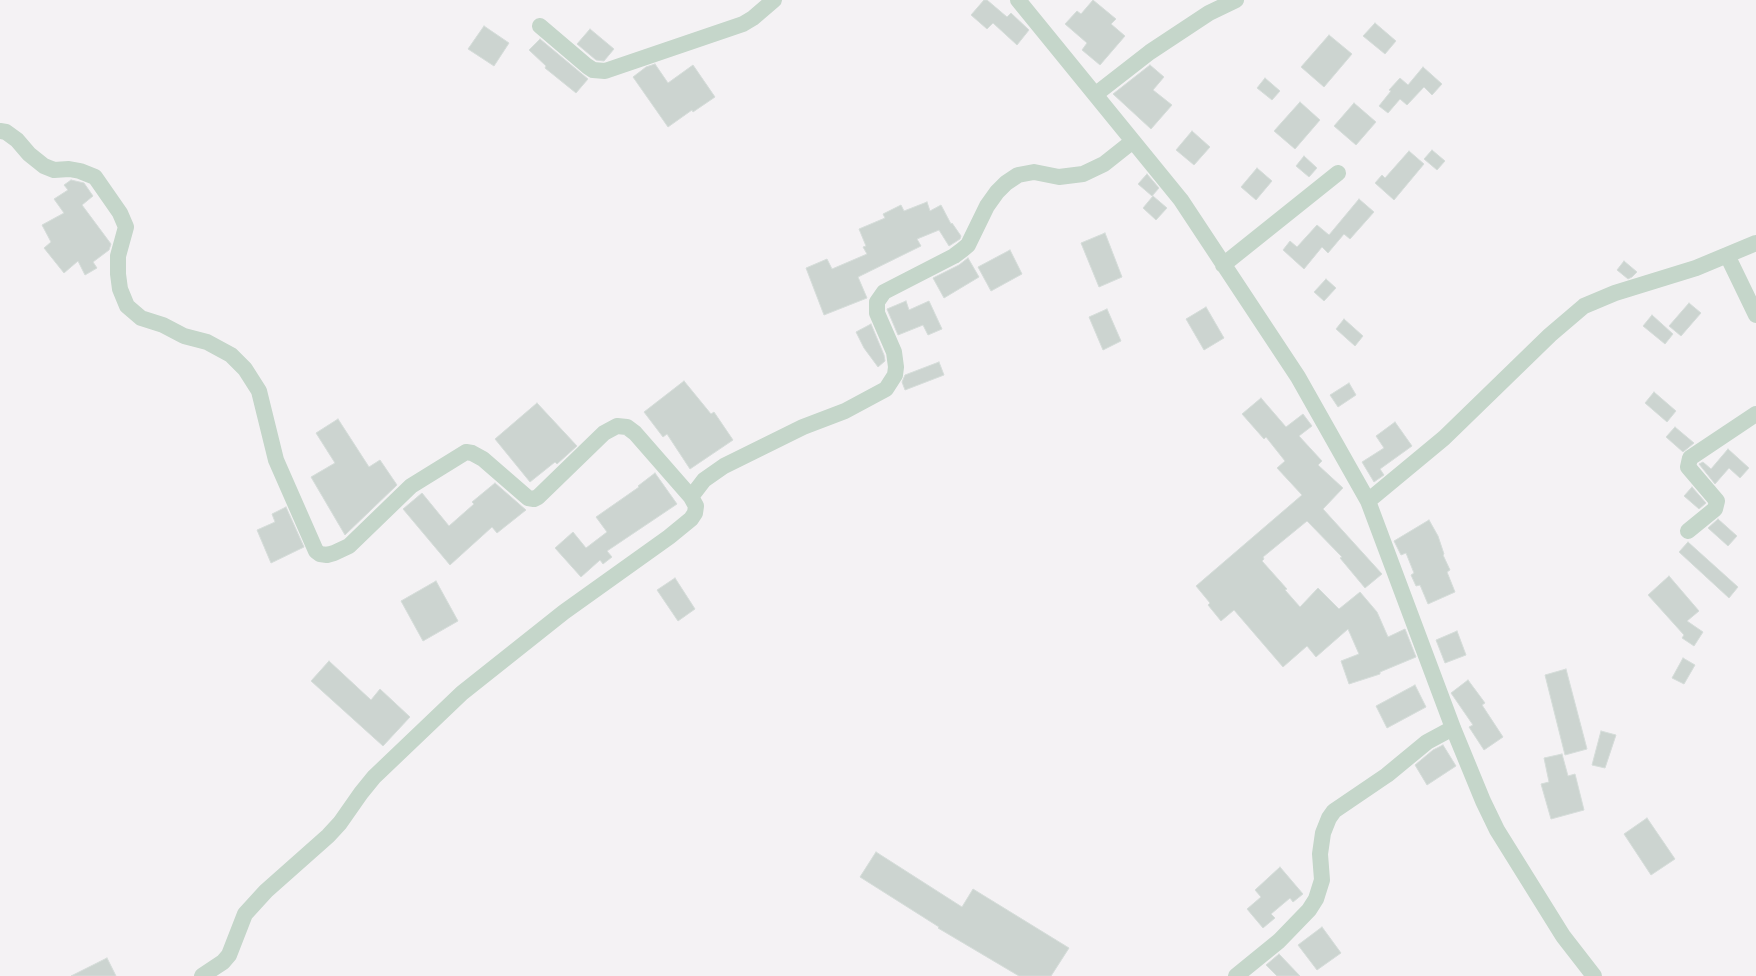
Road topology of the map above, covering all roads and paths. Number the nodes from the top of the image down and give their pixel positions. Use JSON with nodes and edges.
{"nodes":[{"id":1,"x":774,"y":0,"type":"edge"},
{"id":2,"x":1018,"y":0,"type":"edge"},
{"id":3,"x":1236,"y":0,"type":"edge"},
{"id":4,"x":540,"y":26,"type":"dead end"},
{"id":5,"x":1096,"y":94,"type":"junction"},
{"id":6,"x":0,"y":131,"type":"edge"},
{"id":7,"x":1133,"y":141,"type":"junction"},
{"id":8,"x":1338,"y":173,"type":"dead end"},
{"id":9,"x":1756,"y":243,"type":"edge"},
{"id":10,"x":1727,"y":255,"type":"junction"},
{"id":11,"x":1223,"y":265,"type":"junction"},
{"id":12,"x":1756,"y":314,"type":"edge"},
{"id":13,"x":1756,"y":414,"type":"edge"},
{"id":14,"x":691,"y":497,"type":"junction"},
{"id":15,"x":1368,"y":501,"type":"junction"},
{"id":16,"x":1688,"y":531,"type":"dead end"},
{"id":17,"x":1453,"y":728,"type":"junction"},
{"id":18,"x":202,"y":976,"type":"edge"},
{"id":19,"x":1236,"y":976,"type":"edge"},
{"id":20,"x":1594,"y":976,"type":"edge"}],
"edges":[{"from":1,"to":4,"type":"street"},
{"from":2,"to":5,"type":"street"},
{"from":3,"to":5,"type":"street"},
{"from":5,"to":7,"type":"street"},
{"from":6,"to":14,"type":"street"},
{"from":7,"to":11,"type":"street"},
{"from":7,"to":14,"type":"street"},
{"from":8,"to":11,"type":"street"},
{"from":9,"to":10,"type":"street"},
{"from":10,"to":12,"type":"street"},
{"from":10,"to":15,"type":"street"},
{"from":11,"to":15,"type":"street"},
{"from":13,"to":16,"type":"street"},
{"from":14,"to":18,"type":"street"},
{"from":15,"to":17,"type":"street"},
{"from":17,"to":19,"type":"street"},
{"from":17,"to":20,"type":"street"}]}
